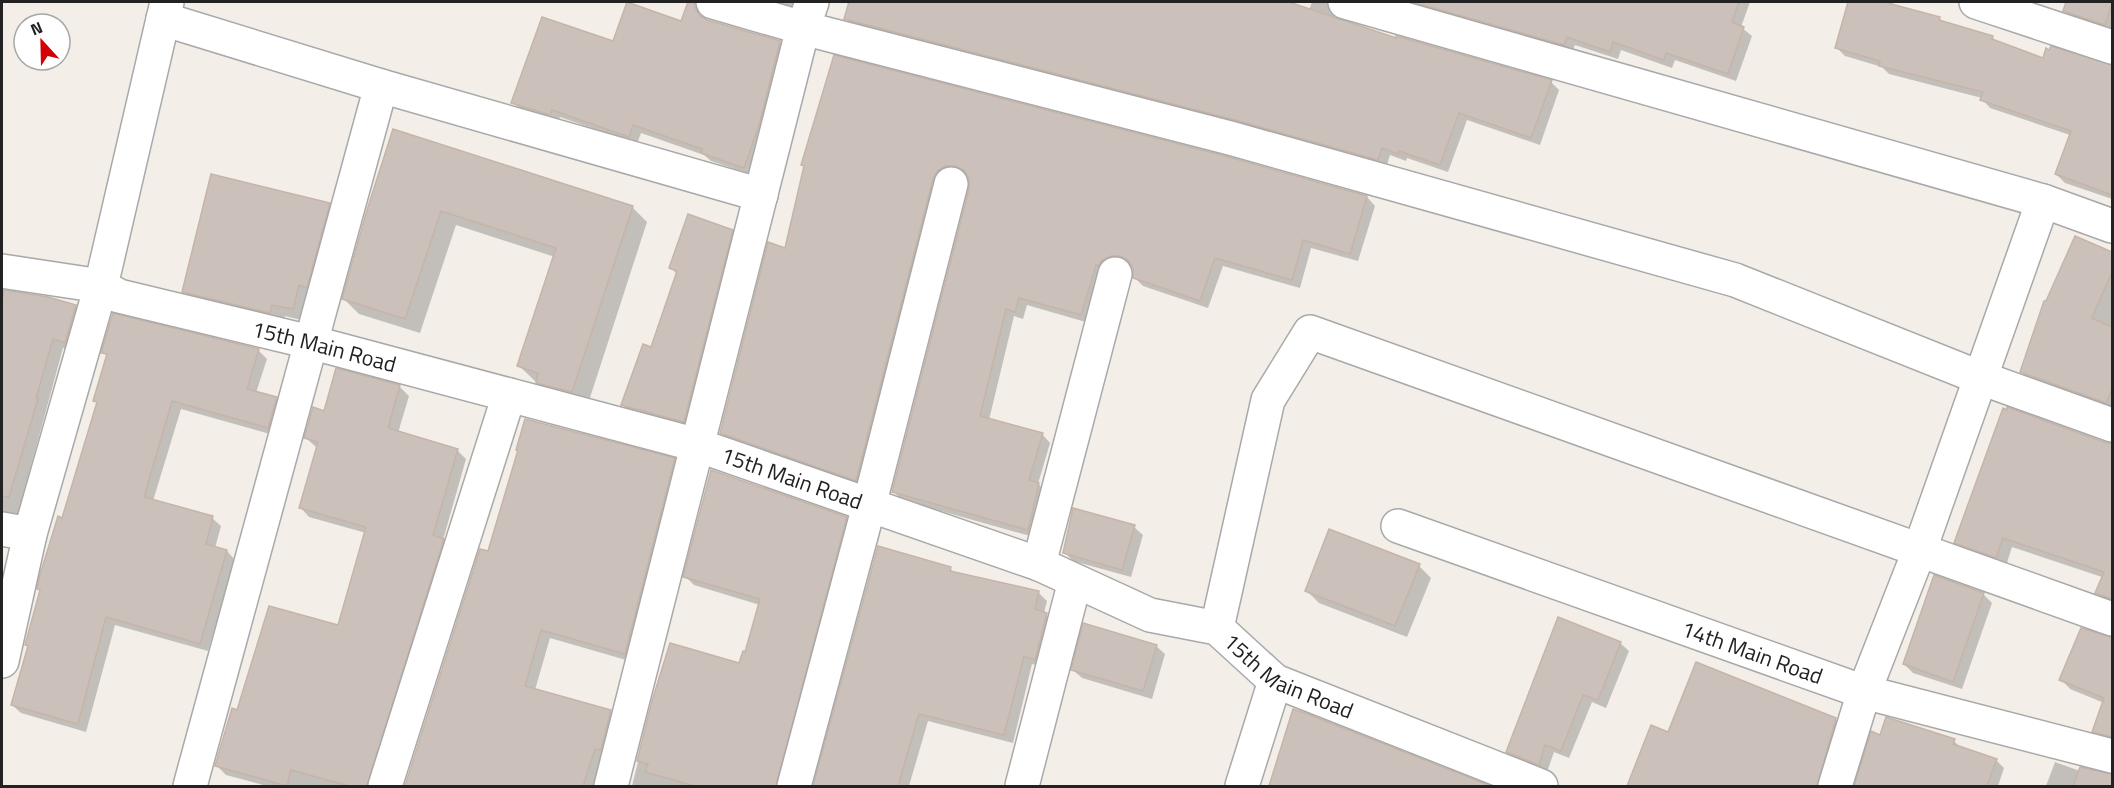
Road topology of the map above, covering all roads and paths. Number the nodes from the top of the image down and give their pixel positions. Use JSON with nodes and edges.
{"nodes":[{"id":1,"x":713,"y":2,"type":"edge"},
{"id":2,"x":1345,"y":2,"type":"edge"},
{"id":3,"x":1976,"y":2,"type":"edge"},
{"id":4,"x":165,"y":10,"type":"edge"},
{"id":5,"x":808,"y":15,"type":"edge"},
{"id":6,"x":2112,"y":47,"type":"edge"},
{"id":7,"x":381,"y":86,"type":"junction"},
{"id":8,"x":951,"y":184,"type":"dead end"},
{"id":9,"x":761,"y":195,"type":"junction"},
{"id":10,"x":2043,"y":201,"type":"junction"},
{"id":11,"x":2112,"y":226,"type":"edge"},
{"id":12,"x":2,"y":271,"type":"edge"},
{"id":13,"x":1115,"y":274,"type":"dead end"},
{"id":14,"x":101,"y":286,"type":"junction"},
{"id":15,"x":310,"y":342,"type":"junction"},
{"id":16,"x":1981,"y":378,"type":"junction"},
{"id":17,"x":509,"y":395,"type":"junction"},
{"id":18,"x":2112,"y":425,"type":"edge"},
{"id":19,"x":697,"y":445,"type":"junction"},
{"id":20,"x":869,"y":506,"type":"junction"},
{"id":21,"x":1398,"y":526,"type":"dead end"},
{"id":22,"x":16,"y":531,"type":"edge"},
{"id":23,"x":1920,"y":549,"type":"junction"},
{"id":24,"x":1039,"y":564,"type":"junction"},
{"id":25,"x":1075,"y":581,"type":"junction"},
{"id":26,"x":2112,"y":619,"type":"edge"},
{"id":27,"x":1217,"y":628,"type":"junction"},
{"id":28,"x":2,"y":661,"type":"edge"},
{"id":29,"x":1275,"y":681,"type":"junction"},
{"id":30,"x":1864,"y":692,"type":"junction"},
{"id":31,"x":2112,"y":756,"type":"edge"},
{"id":32,"x":190,"y":786,"type":"edge"},
{"id":33,"x":385,"y":786,"type":"edge"},
{"id":34,"x":611,"y":786,"type":"edge"},
{"id":35,"x":794,"y":786,"type":"edge"},
{"id":36,"x":1022,"y":786,"type":"edge"},
{"id":37,"x":1242,"y":786,"type":"edge"},
{"id":38,"x":1541,"y":786,"type":"edge"},
{"id":39,"x":1834,"y":786,"type":"edge"}],
"edges":[{"from":1,"to":5,"type":"street"},
{"from":2,"to":10,"type":"street"},
{"from":3,"to":6,"type":"street"},
{"from":4,"to":7,"type":"street"},
{"from":4,"to":14,"type":"street"},
{"from":5,"to":9,"type":"street"},
{"from":5,"to":16,"type":"street"},
{"from":7,"to":9,"type":"street"},
{"from":7,"to":15,"type":"street"},
{"from":8,"to":20,"type":"street"},
{"from":9,"to":19,"type":"street"},
{"from":10,"to":11,"type":"street"},
{"from":10,"to":16,"type":"street"},
{"from":12,"to":14,"type":"street","name":"15th Main Road"},
{"from":13,"to":24,"type":"street"},
{"from":14,"to":15,"type":"street","name":"15th Main Road"},
{"from":14,"to":22,"type":"street"},
{"from":15,"to":17,"type":"street","name":"15th Main Road"},
{"from":15,"to":32,"type":"street"},
{"from":16,"to":18,"type":"street"},
{"from":16,"to":23,"type":"street"},
{"from":17,"to":19,"type":"street","name":"15th Main Road"},
{"from":17,"to":33,"type":"street"},
{"from":19,"to":20,"type":"street","name":"15th Main Road"},
{"from":19,"to":34,"type":"street"},
{"from":20,"to":24,"type":"street","name":"15th Main Road"},
{"from":20,"to":35,"type":"street"},
{"from":21,"to":30,"type":"street","name":"14th Main Road"},
{"from":22,"to":28,"type":"street"},
{"from":23,"to":26,"type":"street"},
{"from":23,"to":27,"type":"street"},
{"from":23,"to":30,"type":"street"},
{"from":24,"to":25,"type":"street","name":"15th Main Road"},
{"from":25,"to":27,"type":"street","name":"15th Main Road"},
{"from":25,"to":36,"type":"street"},
{"from":27,"to":29,"type":"street","name":"15th Main Road"},
{"from":29,"to":37,"type":"street"},
{"from":29,"to":38,"type":"street","name":"15th Main Road"},
{"from":30,"to":31,"type":"street","name":"14th Main Road"},
{"from":30,"to":39,"type":"street"}]}
